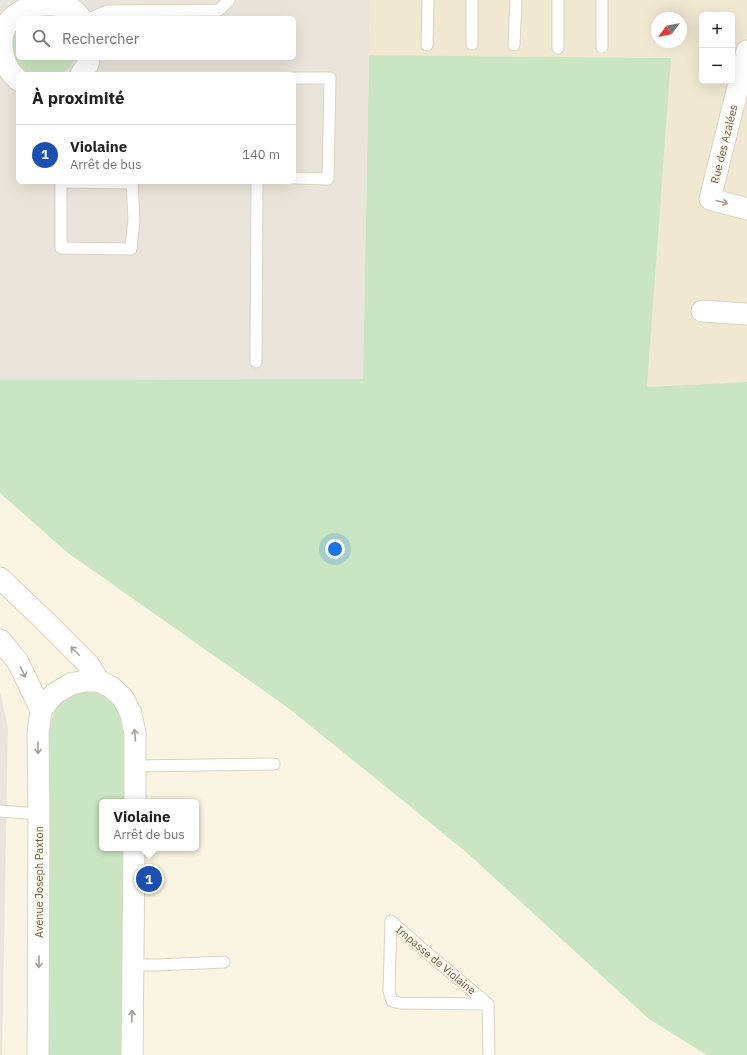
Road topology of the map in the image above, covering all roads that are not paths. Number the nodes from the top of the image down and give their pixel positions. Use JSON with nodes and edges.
{"nodes":[{"id":1,"x":45,"y":0,"type":"edge"},
{"id":2,"x":229,"y":0,"type":"edge"},
{"id":3,"x":428,"y":0,"type":"edge"},
{"id":4,"x":472,"y":0,"type":"edge"},
{"id":5,"x":516,"y":0,"type":"edge"},
{"id":6,"x":558,"y":0,"type":"edge"},
{"id":7,"x":602,"y":0,"type":"edge"},
{"id":8,"x":82,"y":11,"type":"edge"},
{"id":9,"x":472,"y":44,"type":"dead end"},
{"id":10,"x":427,"y":45,"type":"dead end"},
{"id":11,"x":514,"y":45,"type":"dead end"},
{"id":12,"x":602,"y":47,"type":"dead end"},
{"id":13,"x":558,"y":48,"type":"dead end"},
{"id":14,"x":746,"y":57,"type":"edge"},
{"id":15,"x":89,"y":60,"type":"edge"},
{"id":16,"x":82,"y":72,"type":"edge"},
{"id":17,"x":16,"y":78,"type":"edge"},
{"id":18,"x":296,"y":78,"type":"edge"},
{"id":19,"x":296,"y":178,"type":"edge"},
{"id":20,"x":61,"y":184,"type":"edge"},
{"id":21,"x":132,"y":184,"type":"edge"},
{"id":22,"x":257,"y":184,"type":"edge"},
{"id":23,"x":747,"y":209,"type":"edge"},
{"id":24,"x":702,"y":311,"type":"dead end"},
{"id":25,"x":747,"y":314,"type":"edge"},
{"id":26,"x":256,"y":362,"type":"dead end"},
{"id":27,"x":0,"y":578,"type":"edge"},
{"id":28,"x":0,"y":640,"type":"edge"},
{"id":29,"x":99,"y":681,"type":"junction"},
{"id":30,"x":41,"y":710,"type":"junction"},
{"id":31,"x":274,"y":764,"type":"dead end"},
{"id":32,"x":135,"y":766,"type":"junction"},
{"id":33,"x":134,"y":799,"type":"edge"},
{"id":34,"x":0,"y":811,"type":"edge"},
{"id":35,"x":39,"y":814,"type":"junction"},
{"id":36,"x":134,"y":851,"type":"edge"},
{"id":37,"x":224,"y":962,"type":"dead end"},
{"id":38,"x":133,"y":965,"type":"junction"},
{"id":39,"x":488,"y":1004,"type":"junction"},
{"id":40,"x":38,"y":1055,"type":"edge"},
{"id":41,"x":132,"y":1055,"type":"edge"},
{"id":42,"x":489,"y":1055,"type":"edge"}],
"edges":[{"from":1,"to":8,"type":"street"},
{"from":1,"to":17,"type":"street"},
{"from":2,"to":8,"type":"lane"},
{"from":3,"to":10,"type":"lane"},
{"from":4,"to":9,"type":"lane"},
{"from":5,"to":11,"type":"lane"},
{"from":6,"to":13,"type":"lane"},
{"from":7,"to":12,"type":"lane"},
{"from":14,"to":23,"type":"street","name":"Rue des Azalées","one_way":true},
{"from":15,"to":16,"type":"street"},
{"from":18,"to":19,"type":"lane"},
{"from":20,"to":21,"type":"lane"},
{"from":22,"to":26,"type":"lane"},
{"from":24,"to":25,"type":"street"},
{"from":29,"to":27,"type":"street","one_way":true},
{"from":28,"to":30,"type":"street","one_way":true},
{"from":29,"to":30,"type":"street"},
{"from":32,"to":29,"type":"street","one_way":true},
{"from":30,"to":35,"type":"street","name":"Avenue Joseph Paxton","one_way":true},
{"from":31,"to":32,"type":"lane"},
{"from":32,"to":33,"type":"street"},
{"from":34,"to":35,"type":"lane"},
{"from":35,"to":40,"type":"street","name":"Avenue Joseph Paxton","one_way":true},
{"from":36,"to":38,"type":"street"},
{"from":37,"to":38,"type":"lane"},
{"from":41,"to":38,"type":"street","one_way":true},
{"from":39,"to":39,"type":"lane","name":"Impasse de Violaine"},
{"from":39,"to":42,"type":"lane"}]}
